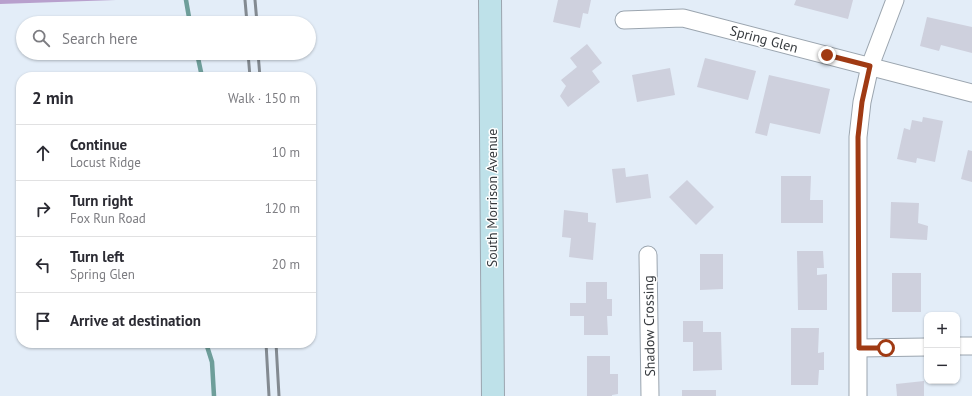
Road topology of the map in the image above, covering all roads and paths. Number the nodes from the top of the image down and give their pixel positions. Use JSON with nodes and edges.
{"nodes":[{"id":1,"x":490,"y":0,"type":"edge"},
{"id":2,"x":895,"y":0,"type":"edge"},
{"id":3,"x":624,"y":20,"type":"dead end"},
{"id":4,"x":870,"y":66,"type":"junction"},
{"id":5,"x":972,"y":93,"type":"edge"},
{"id":6,"x":648,"y":255,"type":"dead end"},
{"id":7,"x":960,"y":346,"type":"edge"},
{"id":8,"x":972,"y":346,"type":"edge"},
{"id":9,"x":924,"y":347,"type":"edge"},
{"id":10,"x":859,"y":348,"type":"junction"},
{"id":11,"x":493,"y":396,"type":"edge"},
{"id":12,"x":650,"y":396,"type":"edge"},
{"id":13,"x":858,"y":396,"type":"edge"}],
"edges":[{"from":1,"to":11,"type":"street","name":"South Morrison Avenue"},
{"from":2,"to":4,"type":"street"},
{"from":3,"to":4,"type":"street","name":"Spring Glen"},
{"from":4,"to":5,"type":"street","name":"Spring Glen"},
{"from":4,"to":10,"type":"street"},
{"from":6,"to":12,"type":"street","name":"Shadow Crossing"},
{"from":7,"to":8,"type":"street"},
{"from":9,"to":10,"type":"street"},
{"from":10,"to":13,"type":"street"}]}
